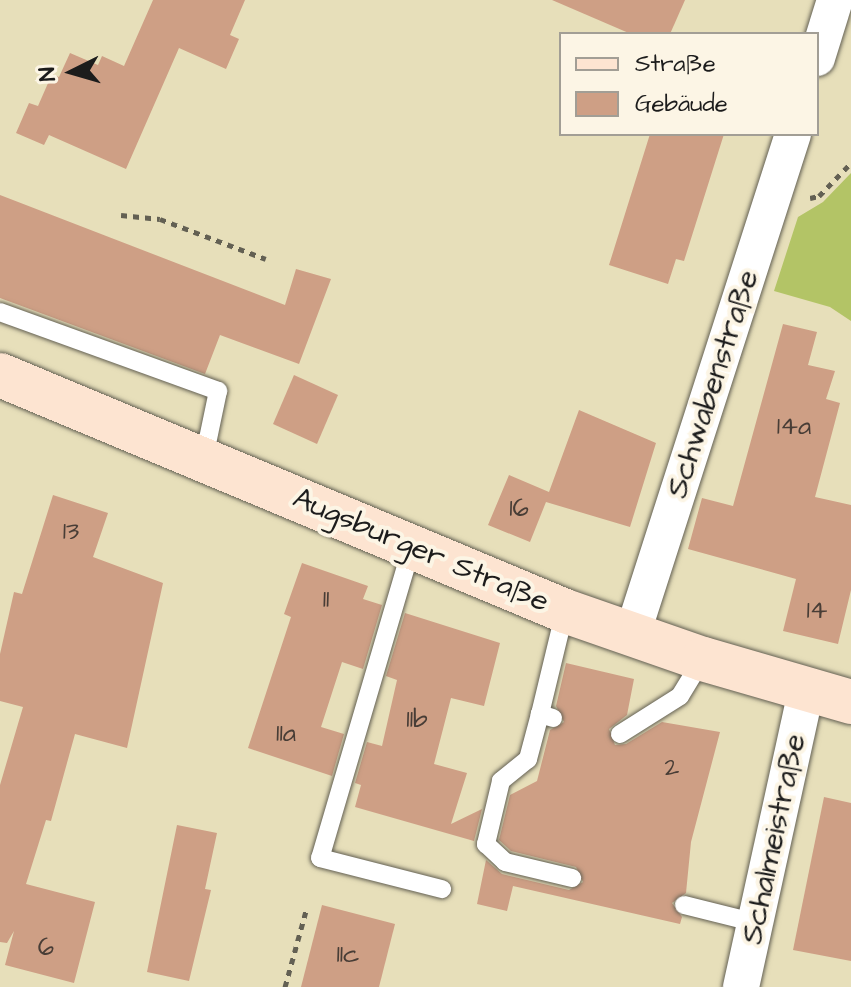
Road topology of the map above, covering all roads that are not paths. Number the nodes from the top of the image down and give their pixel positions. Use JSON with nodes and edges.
{"nodes":[{"id":1,"x":835,"y":0,"type":"edge"},
{"id":2,"x":819,"y":52,"type":"edge"},
{"id":3,"x":792,"y":136,"type":"edge"},
{"id":4,"x":0,"y":312,"type":"edge"},
{"id":5,"x":0,"y":375,"type":"edge"},
{"id":6,"x":204,"y":458,"type":"junction"},
{"id":7,"x":412,"y":546,"type":"junction"},
{"id":8,"x":565,"y":611,"type":"junction"},
{"id":9,"x":632,"y":635,"type":"junction"},
{"id":10,"x":703,"y":659,"type":"junction"},
{"id":11,"x":806,"y":691,"type":"junction"},
{"id":12,"x":851,"y":702,"type":"edge"},
{"id":13,"x":620,"y":734,"type":"dead end"},
{"id":14,"x":572,"y":878,"type":"dead end"},
{"id":15,"x":442,"y":889,"type":"dead end"},
{"id":16,"x":684,"y":905,"type":"dead end"},
{"id":17,"x":756,"y":923,"type":"junction"},
{"id":18,"x":741,"y":987,"type":"edge"}],
"edges":[{"from":1,"to":2,"type":"street"},
{"from":3,"to":9,"type":"street","name":"Schwabenstraße"},
{"from":4,"to":6,"type":"lane"},
{"from":5,"to":6,"type":"street","name":"Augsburger Straße"},
{"from":6,"to":7,"type":"street","name":"Augsburger Straße"},
{"from":7,"to":8,"type":"street","name":"Augsburger Straße"},
{"from":7,"to":15,"type":"lane"},
{"from":8,"to":9,"type":"street","name":"Augsburger Straße"},
{"from":8,"to":14,"type":"lane"},
{"from":9,"to":10,"type":"street","name":"Augsburger Straße"},
{"from":10,"to":11,"type":"street","name":"Augsburger Straße"},
{"from":10,"to":13,"type":"lane"},
{"from":11,"to":12,"type":"street","name":"Augsburger Straße"},
{"from":11,"to":17,"type":"street","name":"Schalmeistraße"},
{"from":16,"to":17,"type":"lane"},
{"from":17,"to":18,"type":"street","name":"Schalmeistraße"}]}
